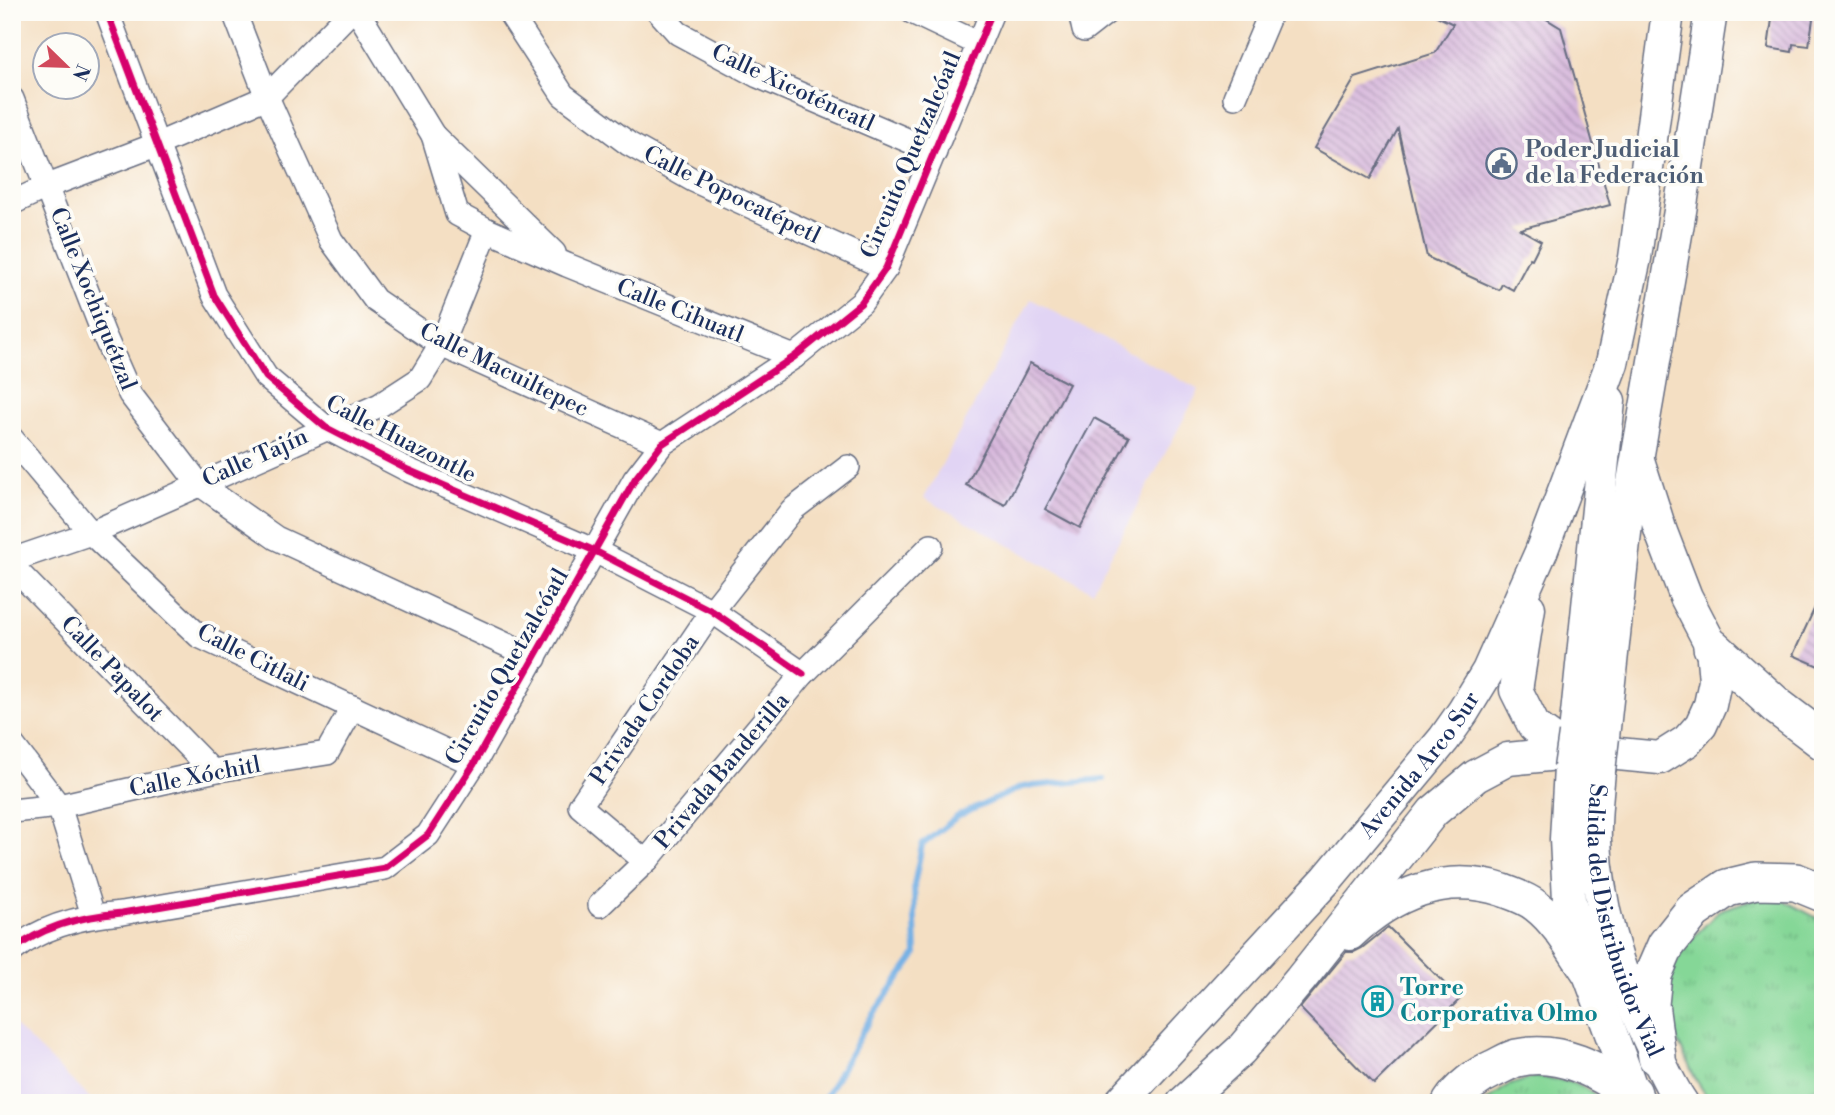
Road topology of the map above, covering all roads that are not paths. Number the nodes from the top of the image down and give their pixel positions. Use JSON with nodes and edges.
{"nodes":[{"id":1,"x":107,"y":12,"type":"edge"},
{"id":2,"x":234,"y":12,"type":"edge"},
{"id":3,"x":350,"y":12,"type":"edge"},
{"id":4,"x":358,"y":12,"type":"edge"},
{"id":5,"x":509,"y":12,"type":"edge"},
{"id":6,"x":659,"y":12,"type":"edge"},
{"id":7,"x":912,"y":12,"type":"edge"},
{"id":8,"x":992,"y":12,"type":"edge"},
{"id":9,"x":1107,"y":12,"type":"edge"},
{"id":10,"x":1271,"y":12,"type":"edge"},
{"id":11,"x":1668,"y":12,"type":"edge"},
{"id":12,"x":1711,"y":12,"type":"edge"},
{"id":13,"x":1082,"y":21,"type":"edge"},
{"id":14,"x":979,"y":44,"type":"junction"},
{"id":15,"x":267,"y":97,"type":"junction"},
{"id":16,"x":1234,"y":97,"type":"dead end"},
{"id":17,"x":12,"y":99,"type":"edge"},
{"id":18,"x":433,"y":135,"type":"junction"},
{"id":19,"x":158,"y":144,"type":"junction"},
{"id":20,"x":935,"y":152,"type":"junction"},
{"id":21,"x":48,"y":186,"type":"junction"},
{"id":22,"x":12,"y":203,"type":"edge"},
{"id":23,"x":487,"y":230,"type":"junction"},
{"id":24,"x":567,"y":265,"type":"junction"},
{"id":25,"x":886,"y":268,"type":"junction"},
{"id":26,"x":441,"y":345,"type":"junction"},
{"id":27,"x":794,"y":356,"type":"junction"},
{"id":28,"x":1612,"y":363,"type":"junction"},
{"id":29,"x":325,"y":427,"type":"junction"},
{"id":30,"x":12,"y":439,"type":"edge"},
{"id":31,"x":662,"y":444,"type":"junction"},
{"id":32,"x":1638,"y":460,"type":"junction"},
{"id":33,"x":848,"y":467,"type":"dead end"},
{"id":34,"x":198,"y":484,"type":"junction"},
{"id":35,"x":91,"y":533,"type":"junction"},
{"id":36,"x":931,"y":546,"type":"dead end"},
{"id":37,"x":595,"y":551,"type":"junction"},
{"id":38,"x":1541,"y":552,"type":"junction"},
{"id":39,"x":12,"y":560,"type":"edge"},
{"id":40,"x":12,"y":566,"type":"edge"},
{"id":41,"x":712,"y":611,"type":"junction"},
{"id":42,"x":1712,"y":647,"type":"junction"},
{"id":43,"x":535,"y":658,"type":"junction"},
{"id":44,"x":803,"y":674,"type":"junction"},
{"id":45,"x":353,"y":708,"type":"junction"},
{"id":46,"x":1823,"y":741,"type":"edge"},
{"id":47,"x":14,"y":752,"type":"edge"},
{"id":48,"x":1587,"y":752,"type":"junction"},
{"id":49,"x":474,"y":764,"type":"junction"},
{"id":50,"x":212,"y":771,"type":"junction"},
{"id":51,"x":59,"y":806,"type":"junction"},
{"id":52,"x":12,"y":811,"type":"edge"},
{"id":53,"x":644,"y":857,"type":"junction"},
{"id":54,"x":1823,"y":893,"type":"edge"},
{"id":55,"x":600,"y":905,"type":"dead end"},
{"id":56,"x":93,"y":915,"type":"junction"},
{"id":57,"x":12,"y":951,"type":"edge"},
{"id":58,"x":1589,"y":974,"type":"junction"},
{"id":59,"x":1300,"y":980,"type":"junction"},
{"id":60,"x":1657,"y":1057,"type":"junction"},
{"id":61,"x":1637,"y":1098,"type":"edge"},
{"id":62,"x":1120,"y":1103,"type":"edge"},
{"id":63,"x":1183,"y":1103,"type":"edge"},
{"id":64,"x":1451,"y":1103,"type":"edge"},
{"id":65,"x":1682,"y":1103,"type":"edge"}],
"edges":[{"from":1,"to":19,"type":"street","name":"Calle Huazontle"},
{"from":2,"to":15,"type":"street","name":"Calle Macuiltepec"},
{"from":3,"to":15,"type":"street"},
{"from":4,"to":18,"type":"street","name":"Calle Cihuatl"},
{"from":5,"to":25,"type":"street","name":"Calle Popocatépetl"},
{"from":6,"to":20,"type":"street","name":"Calle Xicoténcatl"},
{"from":7,"to":14,"type":"street"},
{"from":8,"to":14,"type":"street","name":"Circuito Quetzalcóatl"},
{"from":9,"to":13,"type":"street"},
{"from":10,"to":16,"type":"street"},
{"from":11,"to":28,"type":"main road","name":"Avenida Arco Sur"},
{"from":12,"to":32,"type":"main road","name":"Avenida Arco Sur"},
{"from":14,"to":20,"type":"street","name":"Circuito Quetzalcóatl"},
{"from":15,"to":19,"type":"street"},
{"from":15,"to":26,"type":"street","name":"Calle Macuiltepec"},
{"from":17,"to":21,"type":"street","name":"Calle Xochiquétzal"},
{"from":18,"to":23,"type":"street","name":"Calle Cihuatl"},
{"from":18,"to":24,"type":"street","name":"Calle Cihuatl"},
{"from":19,"to":21,"type":"street"},
{"from":19,"to":29,"type":"street","name":"Calle Huazontle"},
{"from":20,"to":25,"type":"street","name":"Circuito Quetzalcóatl"},
{"from":21,"to":22,"type":"street"},
{"from":21,"to":34,"type":"street","name":"Calle Xochiquétzal"},
{"from":23,"to":24,"type":"street","name":"Calle Cihuatl"},
{"from":23,"to":26,"type":"street","name":"Calle Tajín"},
{"from":24,"to":27,"type":"street","name":"Calle Cihuatl"},
{"from":25,"to":27,"type":"street","name":"Circuito Quetzalcóatl"},
{"from":26,"to":29,"type":"street","name":"Calle Tajín"},
{"from":26,"to":31,"type":"street","name":"Calle Macuiltepec"},
{"from":27,"to":31,"type":"street","name":"Circuito Quetzalcóatl"},
{"from":28,"to":38,"type":"main road","name":"Avenida Arco Sur"},
{"from":28,"to":48,"type":"main road","name":"Avenida Arco Sur"},
{"from":29,"to":34,"type":"street","name":"Calle Tajín"},
{"from":29,"to":37,"type":"street","name":"Calle Huazontle"},
{"from":30,"to":35,"type":"street","name":"Calle Citlali"},
{"from":31,"to":37,"type":"street","name":"Circuito Quetzalcóatl"},
{"from":32,"to":42,"type":"main road","name":"Avenida Arco Sur"},
{"from":32,"to":48,"type":"main road","name":"Avenida Arco Sur"},
{"from":33,"to":41,"type":"street","name":"Privada Cordoba"},
{"from":34,"to":35,"type":"street","name":"Calle Tajín"},
{"from":34,"to":43,"type":"street","name":"Calle Xochiquétzal"},
{"from":35,"to":39,"type":"street","name":"Calle Tajín"},
{"from":35,"to":45,"type":"street","name":"Calle Citlali"},
{"from":36,"to":44,"type":"street","name":"Privada Banderilla"},
{"from":37,"to":41,"type":"street","name":"Calle Huazontle"},
{"from":37,"to":43,"type":"street","name":"Circuito Quetzalcóatl"},
{"from":38,"to":48,"type":"main road"},
{"from":38,"to":62,"type":"main road","name":"Avenida Arco Sur"},
{"from":40,"to":50,"type":"street","name":"Calle Papalot"},
{"from":41,"to":44,"type":"street","name":"Calle Huazontle"},
{"from":41,"to":53,"type":"street","name":"Privada Cordoba"},
{"from":42,"to":46,"type":"highway"},
{"from":42,"to":48,"type":"main road","name":"Avenida Arco Sur"},
{"from":43,"to":49,"type":"street","name":"Circuito Quetzalcóatl"},
{"from":44,"to":53,"type":"street","name":"Privada Banderilla"},
{"from":45,"to":49,"type":"street","name":"Calle Citlali"},
{"from":45,"to":50,"type":"street","name":"Calle Xóchitl"},
{"from":47,"to":51,"type":"street"},
{"from":48,"to":58,"type":"main road"},
{"from":48,"to":59,"type":"main road","name":"Avenida Arco Sur"},
{"from":48,"to":60,"type":"main road","name":"Salida del Distribuidor Vial"},
{"from":49,"to":56,"type":"street","name":"Circuito Quetzalcóatl"},
{"from":50,"to":51,"type":"street","name":"Calle Xóchitl"},
{"from":51,"to":52,"type":"street","name":"Calle Xóchitl"},
{"from":51,"to":56,"type":"street"},
{"from":53,"to":55,"type":"street","name":"Privada Banderilla"},
{"from":54,"to":60,"type":"highway"},
{"from":56,"to":57,"type":"street","name":"Circuito Quetzalcóatl"},
{"from":58,"to":59,"type":"main road"},
{"from":58,"to":61,"type":"main road"},
{"from":59,"to":63,"type":"main road","name":"Avenida Arco Sur"},
{"from":60,"to":65,"type":"main road","name":"Salida del Distribuidor Vial"},
{"from":61,"to":64,"type":"highway"}]}
